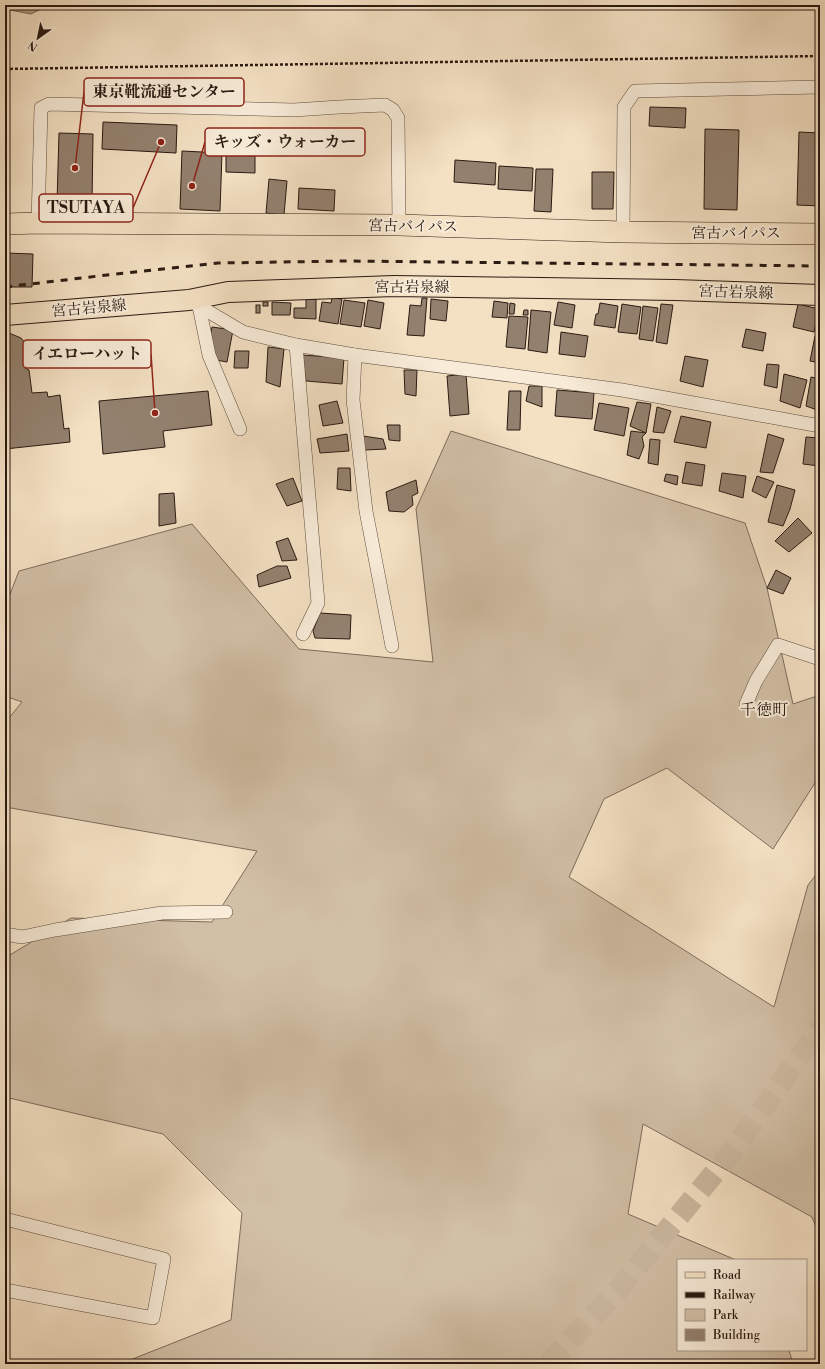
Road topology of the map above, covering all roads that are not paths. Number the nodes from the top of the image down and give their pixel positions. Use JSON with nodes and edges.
{"nodes":[{"id":1,"x":820,"y":88,"type":"edge"},
{"id":2,"x":38,"y":223,"type":"junction"},
{"id":3,"x":5,"y":224,"type":"edge"},
{"id":4,"x":399,"y":225,"type":"junction"},
{"id":5,"x":623,"y":232,"type":"junction"},
{"id":6,"x":820,"y":234,"type":"edge"},
{"id":7,"x":820,"y":295,"type":"edge"},
{"id":8,"x":194,"y":303,"type":"junction"},
{"id":9,"x":5,"y":315,"type":"edge"},
{"id":10,"x":296,"y":345,"type":"junction"},
{"id":11,"x":355,"y":355,"type":"junction"},
{"id":12,"x":820,"y":426,"type":"edge"},
{"id":13,"x":240,"y":429,"type":"dead end"},
{"id":14,"x":303,"y":634,"type":"dead end"},
{"id":15,"x":392,"y":646,"type":"dead end"},
{"id":16,"x":820,"y":659,"type":"edge"},
{"id":17,"x":746,"y":704,"type":"dead end"},
{"id":18,"x":226,"y":912,"type":"dead end"},
{"id":19,"x":5,"y":934,"type":"edge"},
{"id":20,"x":5,"y":1219,"type":"edge"},
{"id":21,"x":5,"y":1290,"type":"edge"}],
"edges":[{"from":1,"to":5,"type":"street"},
{"from":2,"to":3,"type":"highway","name":"宮古バイパス"},
{"from":2,"to":4,"type":"highway","name":"宮古バイパス"},
{"from":2,"to":4,"type":"street"},
{"from":4,"to":5,"type":"highway","name":"宮古バイパス"},
{"from":5,"to":6,"type":"highway","name":"宮古バイパス"},
{"from":7,"to":8,"type":"main road","name":"宮古岩泉線"},
{"from":8,"to":9,"type":"main road","name":"宮古岩泉線"},
{"from":8,"to":10,"type":"street"},
{"from":8,"to":13,"type":"street"},
{"from":10,"to":11,"type":"street"},
{"from":10,"to":14,"type":"street"},
{"from":11,"to":12,"type":"street"},
{"from":11,"to":15,"type":"street"},
{"from":16,"to":17,"type":"street"},
{"from":18,"to":19,"type":"street"},
{"from":20,"to":21,"type":"street"}]}
